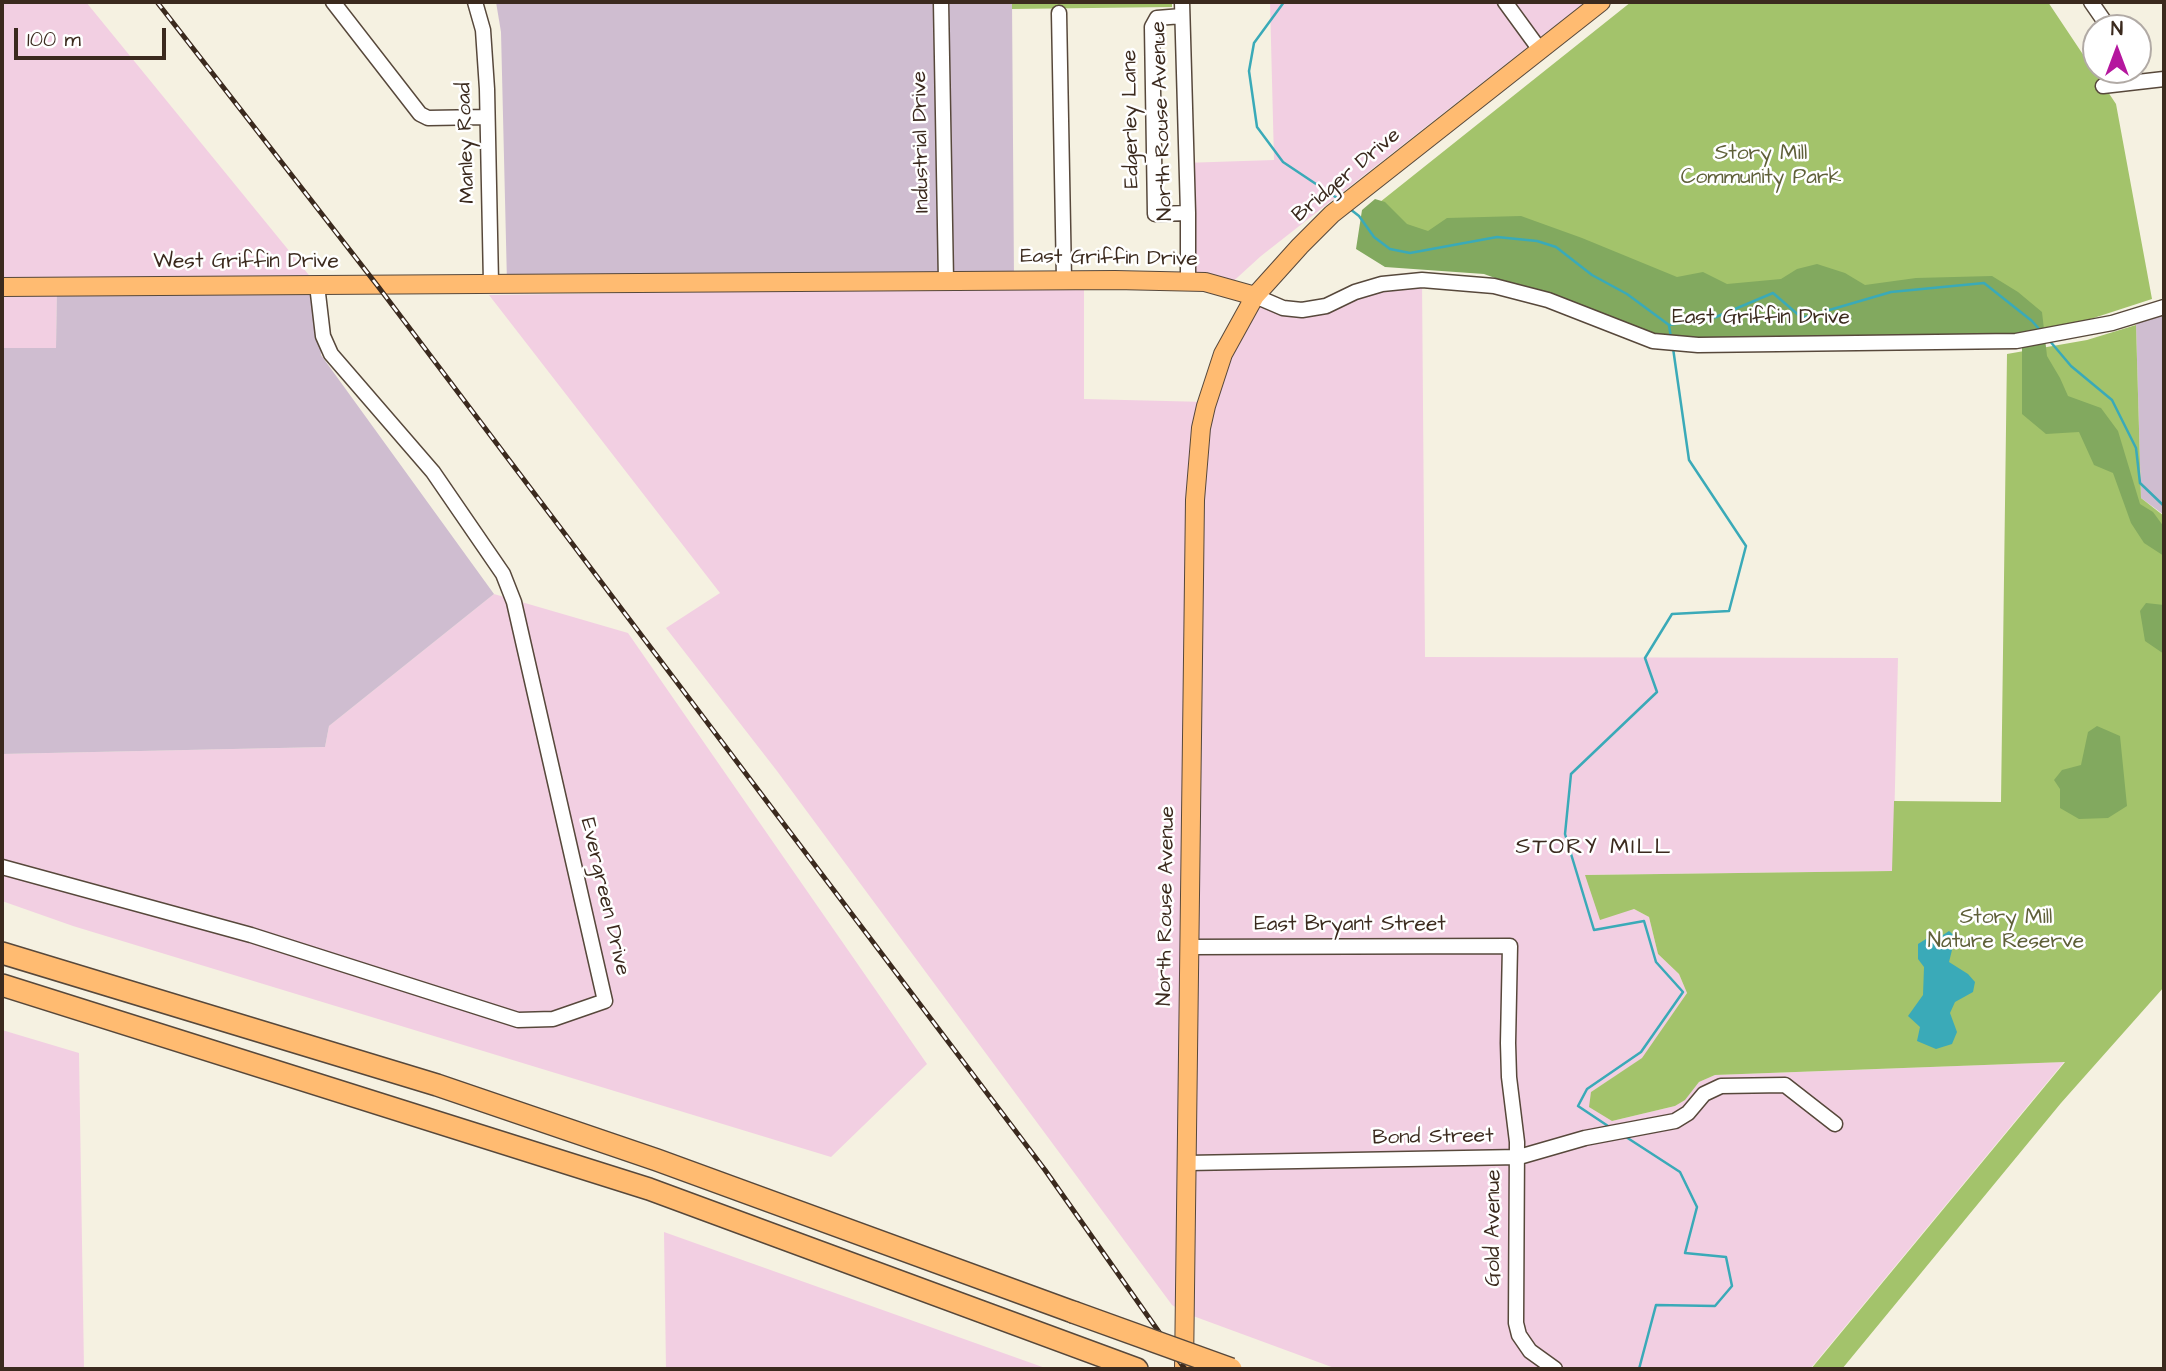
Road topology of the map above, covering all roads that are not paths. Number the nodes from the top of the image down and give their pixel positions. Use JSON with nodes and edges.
{"nodes":[{"id":1,"x":333,"y":2,"type":"edge"},
{"id":2,"x":475,"y":2,"type":"edge"},
{"id":3,"x":941,"y":2,"type":"edge"},
{"id":4,"x":1505,"y":2,"type":"edge"},
{"id":5,"x":1601,"y":2,"type":"edge"},
{"id":6,"x":1182,"y":9,"type":"edge"},
{"id":7,"x":1059,"y":13,"type":"dead end"},
{"id":8,"x":1540,"y":50,"type":"junction"},
{"id":9,"x":2109,"y":84,"type":"edge"},
{"id":10,"x":2104,"y":86,"type":"dead end"},
{"id":11,"x":487,"y":117,"type":"junction"},
{"id":12,"x":1188,"y":213,"type":"junction"},
{"id":13,"x":1064,"y":280,"type":"junction"},
{"id":14,"x":946,"y":281,"type":"junction"},
{"id":15,"x":1188,"y":281,"type":"junction"},
{"id":16,"x":491,"y":284,"type":"junction"},
{"id":17,"x":317,"y":285,"type":"junction"},
{"id":18,"x":2,"y":287,"type":"edge"},
{"id":19,"x":1255,"y":296,"type":"junction"},
{"id":20,"x":2164,"y":307,"type":"edge"},
{"id":21,"x":1200,"y":443,"type":"joint"},
{"id":22,"x":2,"y":867,"type":"edge"},
{"id":23,"x":1510,"y":946,"type":"joint"},
{"id":24,"x":1189,"y":947,"type":"junction"},
{"id":25,"x":2,"y":951,"type":"edge"},
{"id":26,"x":2,"y":987,"type":"edge"},
{"id":27,"x":1835,"y":1124,"type":"dead end"},
{"id":28,"x":1517,"y":1157,"type":"junction"},
{"id":29,"x":1187,"y":1163,"type":"junction"},
{"id":30,"x":1136,"y":1369,"type":"edge"},
{"id":31,"x":1184,"y":1369,"type":"edge"},
{"id":32,"x":1231,"y":1369,"type":"edge"},
{"id":33,"x":1555,"y":1369,"type":"edge"}],
"edges":[{"from":1,"to":11,"type":"street"},
{"from":2,"to":11,"type":"street","name":"Manley Road"},
{"from":3,"to":14,"type":"street","name":"Industrial Drive"},
{"from":4,"to":8,"type":"street"},
{"from":5,"to":8,"type":"main road","name":"Bridger Drive"},
{"from":6,"to":12,"type":"street","name":"North Rouse Avenue"},
{"from":6,"to":12,"type":"street","name":"Edgerley Lane"},
{"from":7,"to":13,"type":"street"},
{"from":8,"to":19,"type":"main road","name":"Bridger Drive"},
{"from":9,"to":10,"type":"street"},
{"from":11,"to":16,"type":"street","name":"Manley Road"},
{"from":12,"to":15,"type":"street","name":"North Rouse Avenue"},
{"from":13,"to":14,"type":"main road","name":"East Griffin Drive"},
{"from":13,"to":15,"type":"main road","name":"East Griffin Drive"},
{"from":14,"to":16,"type":"main road","name":"East Griffin Drive"},
{"from":15,"to":19,"type":"main road","name":"East Griffin Drive"},
{"from":16,"to":17,"type":"main road","name":"West Griffin Drive"},
{"from":17,"to":18,"type":"main road","name":"West Griffin Drive"},
{"from":17,"to":22,"type":"street","name":"Evergreen Drive"},
{"from":19,"to":20,"type":"street","name":"East Griffin Drive"},
{"from":19,"to":21,"type":"main road","name":"Bridger Drive"},
{"from":21,"to":24,"type":"main road","name":"North Rouse Avenue"},
{"from":23,"to":24,"type":"street","name":"East Bryant Street"},
{"from":23,"to":28,"type":"street","name":"Gold Avenue"},
{"from":24,"to":29,"type":"main road","name":"North Rouse Avenue"},
{"from":25,"to":32,"type":"highway","bridge":true},
{"from":26,"to":30,"type":"highway"},
{"from":27,"to":28,"type":"street","name":"Bond Street"},
{"from":28,"to":29,"type":"street","name":"Bond Street"},
{"from":28,"to":33,"type":"street","name":"Gold Avenue"},
{"from":29,"to":31,"type":"main road","name":"North Rouse Avenue"}]}
